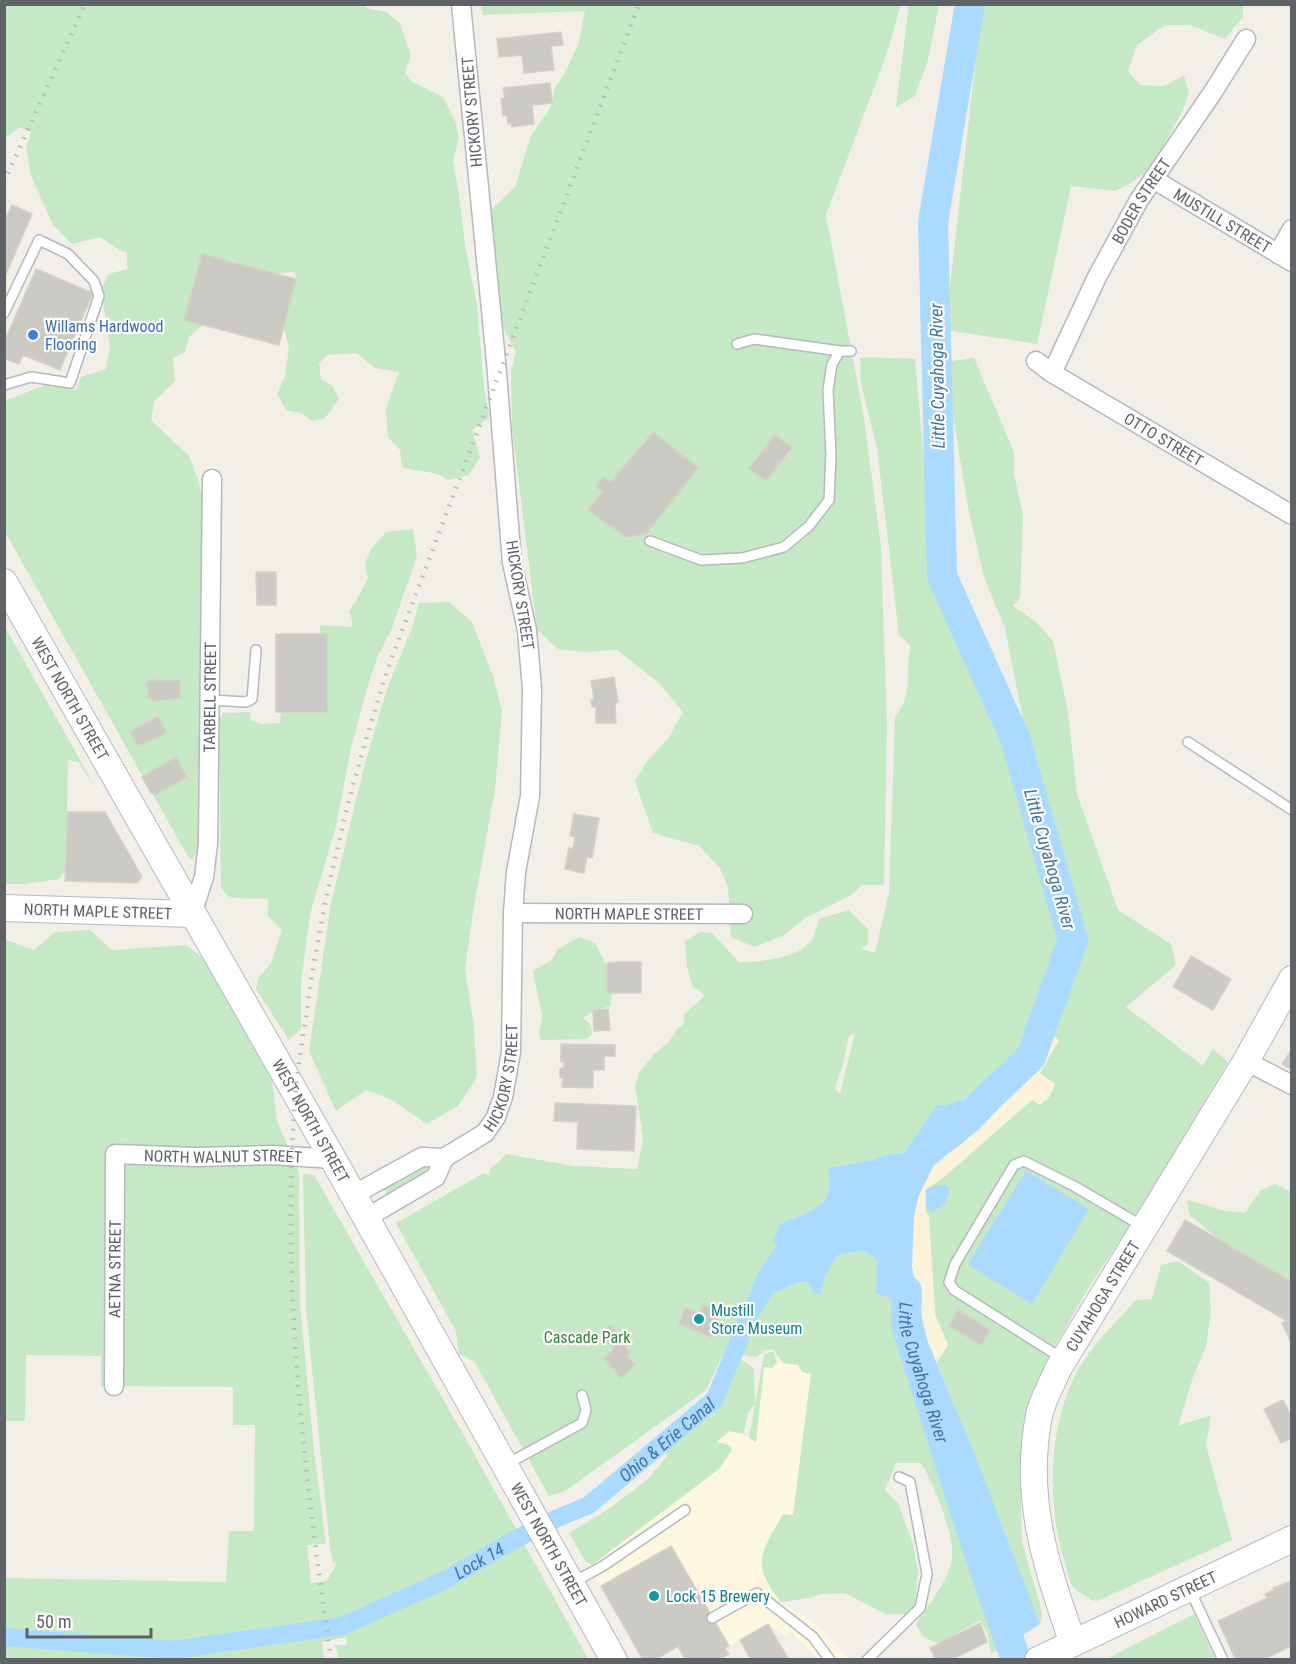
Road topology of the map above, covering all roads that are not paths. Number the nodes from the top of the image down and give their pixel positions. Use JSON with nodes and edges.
{"nodes":[{"id":1,"x":461,"y":4,"type":"edge"},
{"id":2,"x":1246,"y":39,"type":"dead end"},
{"id":3,"x":1153,"y":180,"type":"junction"},
{"id":4,"x":1292,"y":230,"type":"edge"},
{"id":5,"x":1285,"y":258,"type":"edge"},
{"id":6,"x":4,"y":313,"type":"edge"},
{"id":7,"x":737,"y":344,"type":"dead end"},
{"id":8,"x":840,"y":351,"type":"junction"},
{"id":9,"x":850,"y":351,"type":"dead end"},
{"id":10,"x":1036,"y":361,"type":"dead end"},
{"id":11,"x":1052,"y":373,"type":"junction"},
{"id":12,"x":4,"y":384,"type":"edge"},
{"id":13,"x":212,"y":479,"type":"dead end"},
{"id":14,"x":1292,"y":515,"type":"edge"},
{"id":15,"x":650,"y":541,"type":"dead end"},
{"id":16,"x":4,"y":582,"type":"edge"},
{"id":17,"x":256,"y":650,"type":"dead end"},
{"id":18,"x":210,"y":700,"type":"junction"},
{"id":19,"x":1188,"y":742,"type":"dead end"},
{"id":20,"x":1292,"y":810,"type":"edge"},
{"id":21,"x":4,"y":908,"type":"edge"},
{"id":22,"x":513,"y":913,"type":"junction"},
{"id":23,"x":192,"y":914,"type":"junction"},
{"id":24,"x":743,"y":915,"type":"dead end"},
{"id":25,"x":1292,"y":978,"type":"edge"},
{"id":26,"x":1246,"y":1061,"type":"junction"},
{"id":27,"x":1292,"y":1084,"type":"edge"},
{"id":28,"x":115,"y":1154,"type":"joint"},
{"id":29,"x":444,"y":1158,"type":"junction"},
{"id":30,"x":333,"y":1159,"type":"junction"},
{"id":31,"x":353,"y":1195,"type":"junction"},
{"id":32,"x":366,"y":1218,"type":"junction"},
{"id":33,"x":1144,"y":1227,"type":"junction"},
{"id":34,"x":1064,"y":1359,"type":"junction"},
{"id":35,"x":114,"y":1386,"type":"dead end"},
{"id":36,"x":582,"y":1395,"type":"dead end"},
{"id":37,"x":505,"y":1465,"type":"junction"},
{"id":38,"x":899,"y":1477,"type":"dead end"},
{"id":39,"x":685,"y":1510,"type":"dead end"},
{"id":40,"x":1292,"y":1539,"type":"edge"},
{"id":41,"x":572,"y":1583,"type":"junction"},
{"id":42,"x":1189,"y":1588,"type":"junction"},
{"id":43,"x":712,"y":1618,"type":"dead end"},
{"id":44,"x":1076,"y":1651,"type":"edge"},
{"id":45,"x":1043,"y":1658,"type":"edge"},
{"id":46,"x":614,"y":1659,"type":"edge"},
{"id":47,"x":830,"y":1659,"type":"edge"},
{"id":48,"x":867,"y":1659,"type":"edge"},
{"id":49,"x":1223,"y":1659,"type":"edge"}],
"edges":[{"from":1,"to":22,"type":"street","name":"HICKORY STREET"},
{"from":2,"to":3,"type":"street","name":"BODER STREET"},
{"from":3,"to":5,"type":"street","name":"MUSTILL STREET"},
{"from":3,"to":11,"type":"street","name":"BODER STREET"},
{"from":4,"to":5,"type":"street"},
{"from":6,"to":12,"type":"lane"},
{"from":7,"to":8,"type":"lane"},
{"from":8,"to":9,"type":"lane"},
{"from":8,"to":15,"type":"lane"},
{"from":10,"to":11,"type":"street","name":"OTTO STREET"},
{"from":11,"to":14,"type":"street","name":"OTTO STREET"},
{"from":13,"to":18,"type":"street","name":"TARBELL STREET"},
{"from":16,"to":23,"type":"street","name":"WEST NORTH STREET"},
{"from":17,"to":18,"type":"lane"},
{"from":18,"to":23,"type":"street","name":"TARBELL STREET"},
{"from":19,"to":20,"type":"lane"},
{"from":21,"to":23,"type":"street","name":"NORTH MAPLE STREET"},
{"from":22,"to":24,"type":"street","name":"NORTH MAPLE STREET"},
{"from":22,"to":29,"type":"street","name":"HICKORY STREET"},
{"from":23,"to":30,"type":"street","name":"WEST NORTH STREET"},
{"from":25,"to":26,"type":"street","name":"CUYAHOGA STREET"},
{"from":26,"to":27,"type":"street"},
{"from":26,"to":33,"type":"street","name":"CUYAHOGA STREET"},
{"from":28,"to":30,"type":"street","name":"NORTH WALNUT STREET"},
{"from":28,"to":35,"type":"street","name":"AETNA STREET"},
{"from":29,"to":31,"type":"street","name":"HICKORY STREET"},
{"from":29,"to":32,"type":"street","name":"HICKORY STREET"},
{"from":30,"to":31,"type":"street","name":"WEST NORTH STREET"},
{"from":31,"to":32,"type":"street","name":"WEST NORTH STREET"},
{"from":32,"to":37,"type":"street","name":"WEST NORTH STREET"},
{"from":33,"to":34,"type":"street","name":"CUYAHOGA STREET"},
{"from":33,"to":34,"type":"lane"},
{"from":34,"to":44,"type":"street","name":"CUYAHOGA STREET"},
{"from":36,"to":37,"type":"lane"},
{"from":37,"to":41,"type":"street","name":"WEST NORTH STREET"},
{"from":38,"to":48,"type":"lane"},
{"from":39,"to":41,"type":"lane"},
{"from":40,"to":42,"type":"street","name":"HOWARD STREET"},
{"from":41,"to":46,"type":"street","name":"WEST NORTH STREET"},
{"from":42,"to":44,"type":"street","name":"HOWARD STREET"},
{"from":42,"to":49,"type":"lane"},
{"from":43,"to":47,"type":"lane"},
{"from":44,"to":45,"type":"street","name":"HOWARD STREET"}]}
